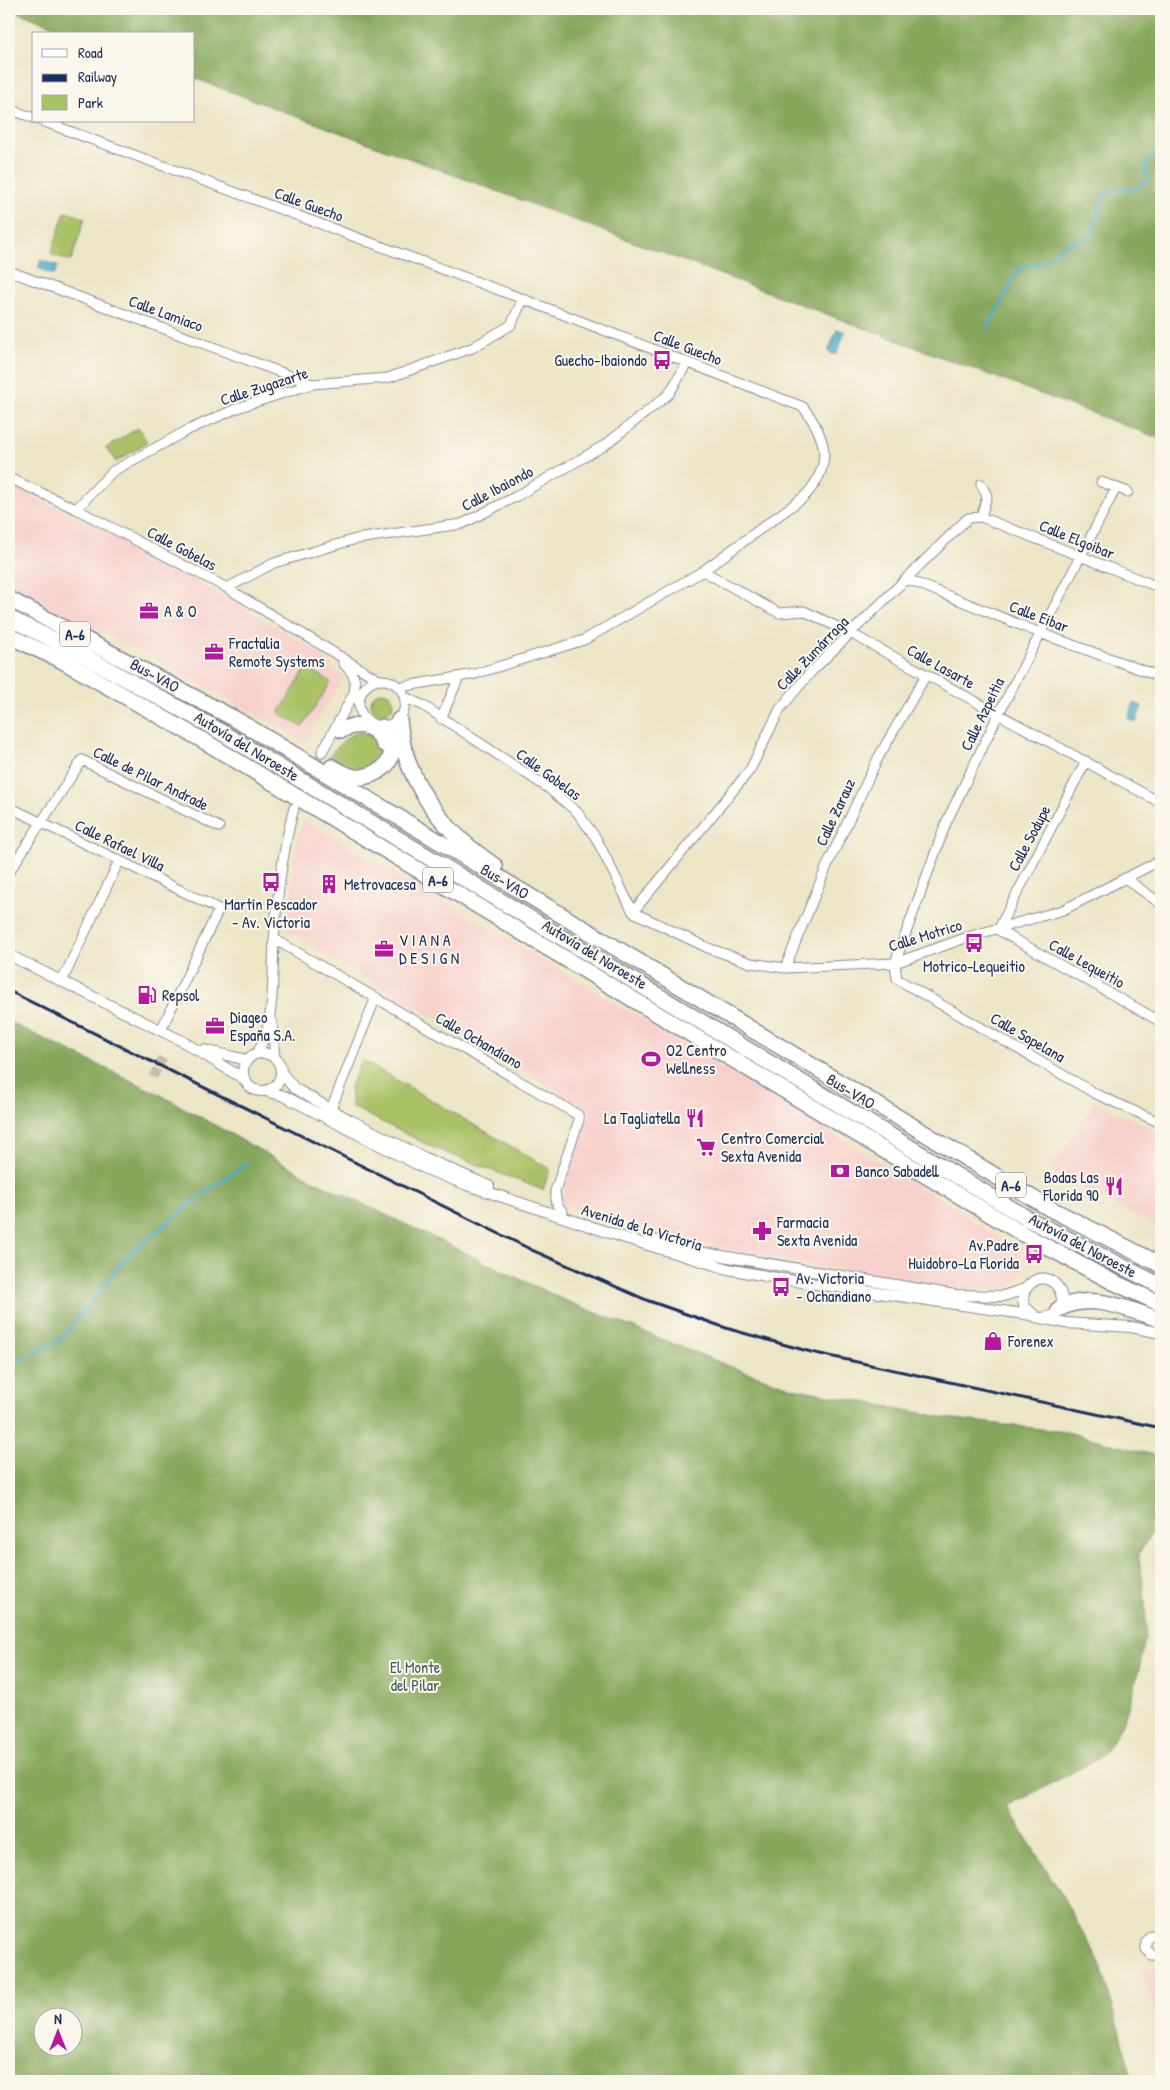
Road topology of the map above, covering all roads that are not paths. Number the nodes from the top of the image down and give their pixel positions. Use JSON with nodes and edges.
{"nodes":[{"id":1,"x":9,"y":109,"type":"edge"},
{"id":2,"x":32,"y":117,"type":"edge"},
{"id":3,"x":45,"y":122,"type":"edge"},
{"id":4,"x":9,"y":271,"type":"edge"},
{"id":5,"x":523,"y":299,"type":"junction"},
{"id":6,"x":686,"y":363,"type":"junction"},
{"id":7,"x":312,"y":384,"type":"junction"},
{"id":8,"x":9,"y":478,"type":"edge"},
{"id":9,"x":1101,"y":482,"type":"dead end"},
{"id":10,"x":981,"y":484,"type":"dead end"},
{"id":11,"x":1116,"y":488,"type":"junction"},
{"id":12,"x":1128,"y":492,"type":"dead end"},
{"id":13,"x":76,"y":509,"type":"junction"},
{"id":14,"x":981,"y":517,"type":"junction"},
{"id":15,"x":1080,"y":557,"type":"junction"},
{"id":16,"x":703,"y":571,"type":"junction"},
{"id":17,"x":907,"y":579,"type":"junction"},
{"id":18,"x":227,"y":588,"type":"junction"},
{"id":19,"x":1161,"y":588,"type":"edge"},
{"id":20,"x":9,"y":599,"type":"edge"},
{"id":21,"x":9,"y":618,"type":"edge"},
{"id":22,"x":1040,"y":633,"type":"junction"},
{"id":23,"x":852,"y":634,"type":"junction"},
{"id":24,"x":9,"y":636,"type":"edge"},
{"id":25,"x":336,"y":655,"type":"junction"},
{"id":26,"x":350,"y":664,"type":"junction"},
{"id":27,"x":926,"y":675,"type":"junction"},
{"id":28,"x":459,"y":677,"type":"junction"},
{"id":29,"x":1161,"y":677,"type":"edge"},
{"id":30,"x":379,"y":680,"type":"junction"},
{"id":31,"x":400,"y":688,"type":"junction"},
{"id":32,"x":364,"y":689,"type":"junction"},
{"id":33,"x":405,"y":697,"type":"junction"},
{"id":34,"x":359,"y":699,"type":"junction"},
{"id":35,"x":998,"y":715,"type":"junction"},
{"id":36,"x":401,"y":716,"type":"junction"},
{"id":37,"x":437,"y":716,"type":"junction"},
{"id":38,"x":364,"y":717,"type":"junction"},
{"id":39,"x":382,"y":726,"type":"junction"},
{"id":40,"x":337,"y":732,"type":"junction"},
{"id":41,"x":304,"y":759,"type":"junction"},
{"id":42,"x":1086,"y":761,"type":"junction"},
{"id":43,"x":376,"y":772,"type":"junction"},
{"id":44,"x":1161,"y":803,"type":"edge"},
{"id":45,"x":9,"y":807,"type":"edge"},
{"id":46,"x":294,"y":808,"type":"tunnel mouth"},
{"id":47,"x":40,"y":823,"type":"junction"},
{"id":48,"x":219,"y":827,"type":"dead end"},
{"id":49,"x":1161,"y":860,"type":"edge"},
{"id":50,"x":119,"y":861,"type":"junction"},
{"id":51,"x":9,"y":872,"type":"edge"},
{"id":52,"x":1125,"y":878,"type":"junction"},
{"id":53,"x":518,"y":890,"type":"junction"},
{"id":54,"x":1161,"y":904,"type":"edge"},
{"id":55,"x":633,"y":912,"type":"junction"},
{"id":56,"x":998,"y":930,"type":"junction"},
{"id":57,"x":274,"y":939,"type":"junction"},
{"id":58,"x":9,"y":955,"type":"edge"},
{"id":59,"x":895,"y":963,"type":"junction"},
{"id":60,"x":785,"y":968,"type":"junction"},
{"id":61,"x":62,"y":981,"type":"junction"},
{"id":62,"x":376,"y":998,"type":"junction"},
{"id":63,"x":270,"y":1008,"type":"junction"},
{"id":64,"x":1161,"y":1022,"type":"edge"},
{"id":65,"x":161,"y":1030,"type":"junction"},
{"id":66,"x":182,"y":1041,"type":"junction"},
{"id":67,"x":257,"y":1053,"type":"junction"},
{"id":68,"x":275,"y":1058,"type":"junction"},
{"id":69,"x":247,"y":1060,"type":"junction"},
{"id":70,"x":281,"y":1072,"type":"junction"},
{"id":71,"x":244,"y":1079,"type":"junction"},
{"id":72,"x":266,"y":1090,"type":"junction"},
{"id":73,"x":331,"y":1109,"type":"junction"},
{"id":74,"x":1161,"y":1123,"type":"edge"},
{"id":75,"x":563,"y":1212,"type":"junction"},
{"id":76,"x":1161,"y":1265,"type":"edge"},
{"id":77,"x":1161,"y":1286,"type":"edge"},
{"id":78,"x":1025,"y":1289,"type":"junction"},
{"id":79,"x":1161,"y":1304,"type":"edge"},
{"id":80,"x":1061,"y":1306,"type":"junction"},
{"id":81,"x":1031,"y":1315,"type":"junction"},
{"id":82,"x":1042,"y":1318,"type":"junction"},
{"id":83,"x":1161,"y":1320,"type":"edge"},
{"id":84,"x":1092,"y":1323,"type":"junction"},
{"id":85,"x":1161,"y":1333,"type":"edge"},
{"id":86,"x":1161,"y":1936,"type":"edge"},
{"id":87,"x":1161,"y":1955,"type":"edge"}],
"edges":[{"from":1,"to":2,"type":"street"},
{"from":3,"to":5,"type":"street","name":"Calle Guecho"},
{"from":4,"to":7,"type":"street","name":"Calle Lamiaco"},
{"from":5,"to":6,"type":"street","name":"Calle Guecho"},
{"from":5,"to":7,"type":"street","name":"Calle Zugazarte"},
{"from":6,"to":16,"type":"street","name":"Calle Guecho"},
{"from":6,"to":18,"type":"street","name":"Calle Ibaiondo"},
{"from":7,"to":13,"type":"street","name":"Calle Zugazarte"},
{"from":8,"to":13,"type":"street","name":"Calle Gobelas"},
{"from":9,"to":11,"type":"street"},
{"from":10,"to":14,"type":"street"},
{"from":11,"to":12,"type":"street"},
{"from":11,"to":15,"type":"street","name":"Calle Azpeitia"},
{"from":13,"to":18,"type":"street","name":"Calle Gobelas"},
{"from":14,"to":15,"type":"street","name":"Calle Elgoibar"},
{"from":14,"to":17,"type":"street","name":"Calle Zumárraga"},
{"from":15,"to":19,"type":"street","name":"Calle Elgoibar"},
{"from":15,"to":22,"type":"street","name":"Calle Azpeitia"},
{"from":16,"to":23,"type":"street","name":"Calle Lasarte"},
{"from":16,"to":28,"type":"street","name":"Calle Guecho"},
{"from":17,"to":22,"type":"street","name":"Calle Eibar"},
{"from":17,"to":23,"type":"street","name":"Calle Zumárraga"},
{"from":18,"to":25,"type":"street","name":"Calle Gobelas"},
{"from":20,"to":41,"type":"highway","name":"Autovía del Noroeste","number":"A-6"},
{"from":21,"to":77,"type":"highway","name":"Bus-VAO"},
{"from":22,"to":29,"type":"street","name":"Calle Eibar"},
{"from":22,"to":35,"type":"street","name":"Calle Azpeitia"},
{"from":23,"to":27,"type":"street","name":"Calle Lasarte"},
{"from":23,"to":55,"type":"street","name":"Calle Zumárraga"},
{"from":24,"to":79,"type":"highway","name":"Autovía del Noroeste","number":"A-6"},
{"from":25,"to":26,"type":"street","name":"Calle Gobelas"},
{"from":25,"to":40,"type":"street","name":"Calle Gobelas"},
{"from":26,"to":30,"type":"street","name":"Calle Gobelas"},
{"from":26,"to":32,"type":"street","name":"Calle Gobelas"},
{"from":27,"to":35,"type":"street","name":"Calle Lasarte"},
{"from":27,"to":60,"type":"street","name":"Calle Zarauz"},
{"from":28,"to":31,"type":"street","name":"Calle Guecho"},
{"from":28,"to":37,"type":"street"},
{"from":30,"to":31,"type":"street"},
{"from":30,"to":32,"type":"street"},
{"from":31,"to":33,"type":"street"},
{"from":32,"to":34,"type":"street"},
{"from":33,"to":36,"type":"street"},
{"from":33,"to":37,"type":"street","name":"Calle Gobelas"},
{"from":34,"to":38,"type":"street"},
{"from":34,"to":40,"type":"street"},
{"from":35,"to":42,"type":"street","name":"Calle Lasarte"},
{"from":35,"to":59,"type":"street","name":"Calle Azpeitia"},
{"from":36,"to":37,"type":"street","name":"Calle Gobelas"},
{"from":36,"to":39,"type":"street"},
{"from":36,"to":53,"type":"highway"},
{"from":37,"to":55,"type":"street","name":"Calle Gobelas"},
{"from":38,"to":39,"type":"street"},
{"from":38,"to":40,"type":"street"},
{"from":39,"to":43,"type":"highway"},
{"from":40,"to":43,"type":"highway"},
{"from":41,"to":43,"type":"highway"},
{"from":41,"to":53,"type":"highway","name":"Autovía del Noroeste","number":"A-6"},
{"from":42,"to":44,"type":"street","name":"Calle Lasarte"},
{"from":42,"to":56,"type":"street","name":"Calle Sodupe"},
{"from":45,"to":47,"type":"street","name":"Calle Rafael Villa"},
{"from":46,"to":57,"type":"street"},
{"from":47,"to":48,"type":"street","name":"Calle de Pilar Andrade"},
{"from":47,"to":50,"type":"street","name":"Calle Rafael Villa"},
{"from":47,"to":51,"type":"street","name":"Calle de Pilar Andrade"},
{"from":49,"to":52,"type":"street","name":"Calle Motrico"},
{"from":50,"to":61,"type":"street"},
{"from":50,"to":65,"type":"street","name":"Calle Rafael Villa"},
{"from":52,"to":54,"type":"street"},
{"from":52,"to":56,"type":"street","name":"Calle Motrico"},
{"from":53,"to":76,"type":"highway","name":"Autovía del Noroeste","number":"A-6"},
{"from":55,"to":60,"type":"street","name":"Calle Motrico"},
{"from":56,"to":59,"type":"street","name":"Calle Motrico"},
{"from":56,"to":64,"type":"street","name":"Calle Lequeitio"},
{"from":57,"to":62,"type":"street","name":"Calle Ochandiano"},
{"from":57,"to":63,"type":"street"},
{"from":58,"to":61,"type":"street"},
{"from":59,"to":60,"type":"street","name":"Calle Motrico"},
{"from":59,"to":74,"type":"street","name":"Calle Sopelana"},
{"from":61,"to":65,"type":"street"},
{"from":62,"to":73,"type":"street"},
{"from":62,"to":75,"type":"street","name":"Calle Ochandiano"},
{"from":63,"to":67,"type":"street"},
{"from":63,"to":68,"type":"street"},
{"from":65,"to":66,"type":"street"},
{"from":66,"to":69,"type":"street"},
{"from":66,"to":71,"type":"street"},
{"from":67,"to":68,"type":"street"},
{"from":67,"to":69,"type":"street"},
{"from":68,"to":70,"type":"street"},
{"from":69,"to":71,"type":"street"},
{"from":70,"to":72,"type":"street"},
{"from":70,"to":73,"type":"street","name":"Avenida de la Victoria"},
{"from":71,"to":72,"type":"street"},
{"from":72,"to":81,"type":"street","name":"Avenida de la Victoria"},
{"from":73,"to":75,"type":"street","name":"Avenida de la Victoria"},
{"from":75,"to":78,"type":"street","name":"Avenida de la Victoria"},
{"from":78,"to":80,"type":"street"},
{"from":78,"to":81,"type":"street"},
{"from":80,"to":82,"type":"street"},
{"from":80,"to":83,"type":"highway"},
{"from":80,"to":84,"type":"street"},
{"from":81,"to":82,"type":"street"},
{"from":82,"to":84,"type":"street"},
{"from":84,"to":85,"type":"street"},
{"from":86,"to":87,"type":"street"}]}
